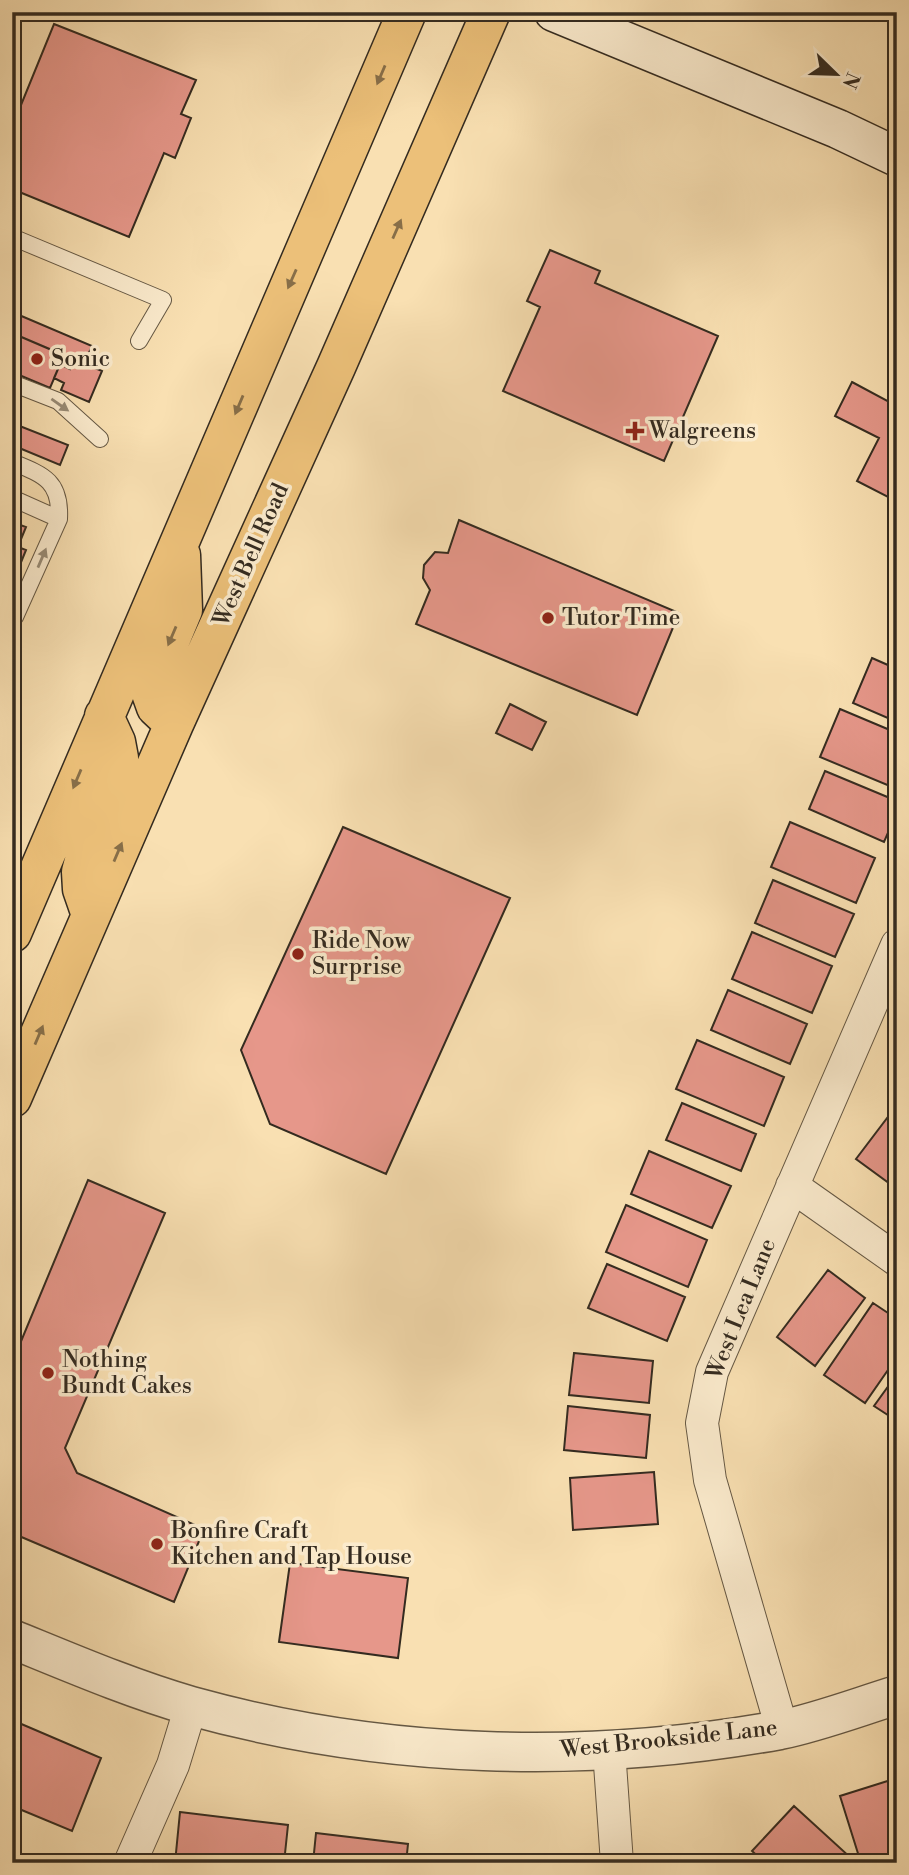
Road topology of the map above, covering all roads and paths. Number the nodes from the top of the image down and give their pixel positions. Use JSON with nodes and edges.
{"nodes":[{"id":1,"x":407,"y":12,"type":"edge"},
{"id":2,"x":491,"y":12,"type":"edge"},
{"id":3,"x":554,"y":12,"type":"edge"},
{"id":4,"x":897,"y":157,"type":"edge"},
{"id":5,"x":12,"y":237,"type":"edge"},
{"id":6,"x":139,"y":341,"type":"dead end"},
{"id":7,"x":12,"y":383,"type":"edge"},
{"id":8,"x":100,"y":439,"type":"dead end"},
{"id":9,"x":12,"y":462,"type":"edge"},
{"id":10,"x":12,"y":498,"type":"edge"},
{"id":11,"x":59,"y":519,"type":"junction"},
{"id":12,"x":180,"y":546,"type":"junction"},
{"id":13,"x":12,"y":618,"type":"edge"},
{"id":14,"x":104,"y":716,"type":"junction"},
{"id":15,"x":174,"y":724,"type":"junction"},
{"id":16,"x":91,"y":915,"type":"junction"},
{"id":17,"x":12,"y":933,"type":"edge"},
{"id":18,"x":897,"y":944,"type":"edge"},
{"id":19,"x":12,"y":1098,"type":"edge"},
{"id":20,"x":792,"y":1185,"type":"junction"},
{"id":21,"x":897,"y":1260,"type":"edge"},
{"id":22,"x":12,"y":1639,"type":"edge"},
{"id":23,"x":897,"y":1695,"type":"edge"},
{"id":24,"x":191,"y":1706,"type":"junction"},
{"id":25,"x":782,"y":1729,"type":"junction"},
{"id":26,"x":609,"y":1750,"type":"junction"},
{"id":27,"x":130,"y":1863,"type":"edge"},
{"id":28,"x":617,"y":1863,"type":"edge"}],
"edges":[{"from":1,"to":12,"type":"main road","one_way":true},
{"from":15,"to":2,"type":"main road","name":"West Bell Road","one_way":true},
{"from":3,"to":4,"type":"street"},
{"from":5,"to":6,"type":"lane"},
{"from":7,"to":8,"type":"lane","one_way":true},
{"from":9,"to":11,"type":"lane"},
{"from":10,"to":11,"type":"lane"},
{"from":13,"to":11,"type":"lane","one_way":true},
{"from":12,"to":14,"type":"main road"},
{"from":12,"to":15,"type":"main road","one_way":true},
{"from":14,"to":16,"type":"main road"},
{"from":14,"to":17,"type":"main road","one_way":true},
{"from":16,"to":15,"type":"main road","name":"West Bell Road","one_way":true},
{"from":19,"to":16,"type":"main road","name":"West Bell Road","one_way":true},
{"from":18,"to":20,"type":"street","name":"West Lea Lane"},
{"from":20,"to":21,"type":"street"},
{"from":20,"to":25,"type":"street","name":"West Lea Lane"},
{"from":22,"to":24,"type":"street","name":"West Brookside Lane"},
{"from":23,"to":25,"type":"street","name":"West Brookside Lane"},
{"from":24,"to":26,"type":"street","name":"West Brookside Lane"},
{"from":24,"to":27,"type":"street"},
{"from":25,"to":26,"type":"street","name":"West Brookside Lane"},
{"from":26,"to":28,"type":"street"}]}
